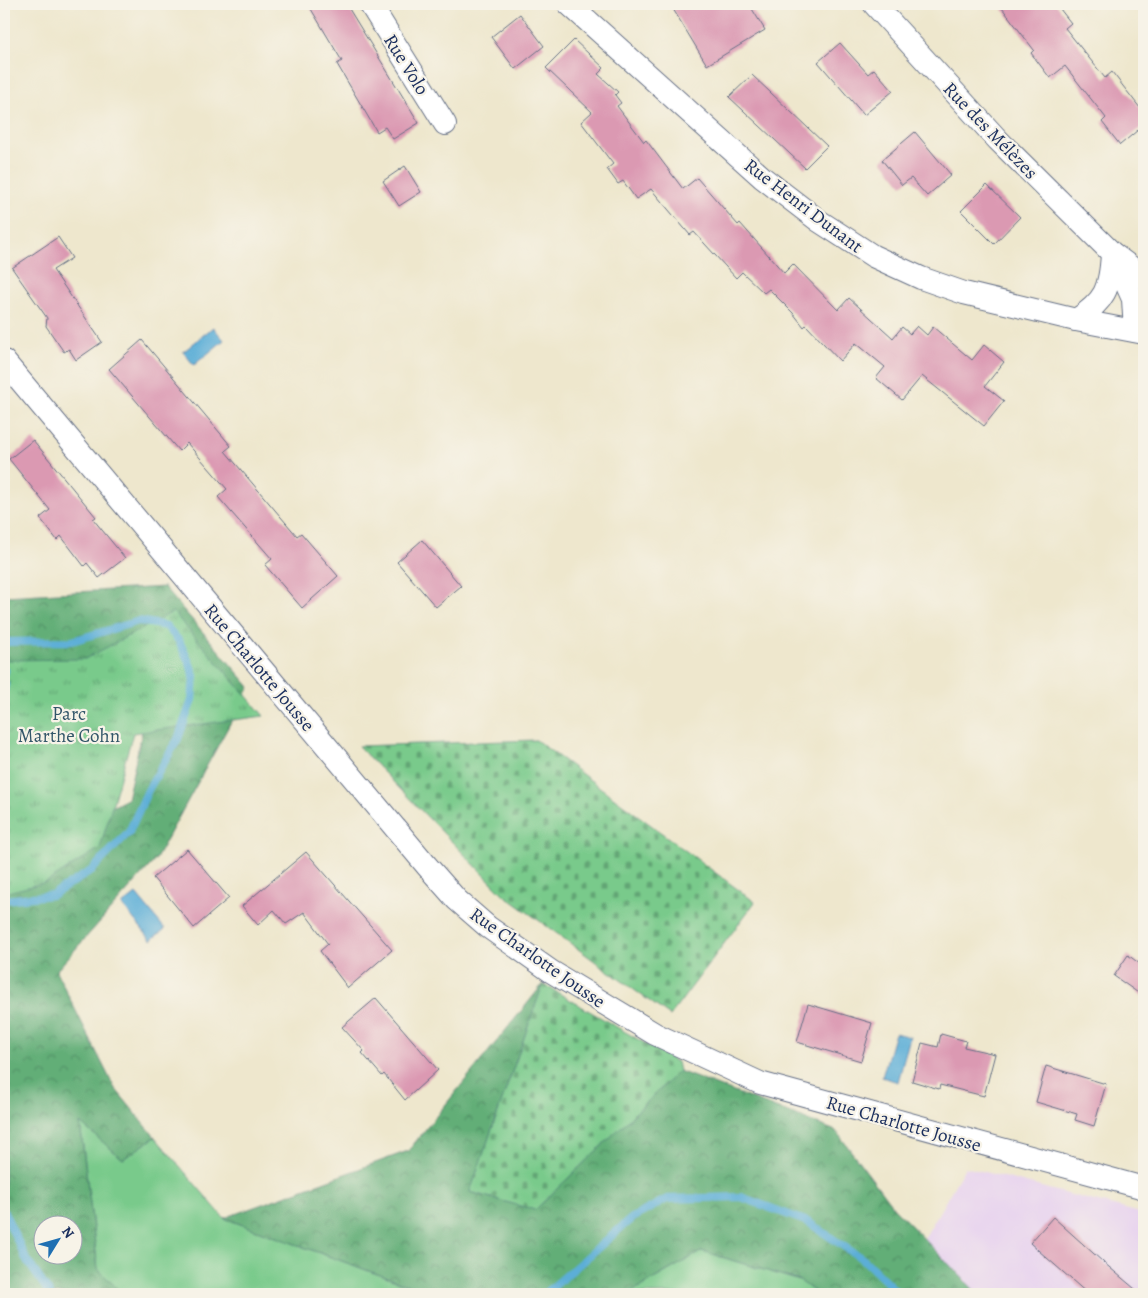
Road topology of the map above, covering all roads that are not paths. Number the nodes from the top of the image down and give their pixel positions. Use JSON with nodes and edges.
{"nodes":[{"id":1,"x":370,"y":4,"type":"edge"},
{"id":2,"x":570,"y":4,"type":"edge"},
{"id":3,"x":874,"y":4,"type":"edge"},
{"id":4,"x":445,"y":124,"type":"dead end"},
{"id":5,"x":1112,"y":254,"type":"junction"},
{"id":6,"x":1144,"y":277,"type":"edge"},
{"id":7,"x":1076,"y":320,"type":"junction"},
{"id":8,"x":1140,"y":332,"type":"edge"},
{"id":9,"x":4,"y":361,"type":"edge"},
{"id":10,"x":1144,"y":1188,"type":"edge"}],
"edges":[{"from":1,"to":4,"type":"street","name":"Rue Volo"},
{"from":2,"to":7,"type":"street","name":"Rue Henri Dunant"},
{"from":3,"to":5,"type":"street","name":"Rue des Mélèzes"},
{"from":5,"to":6,"type":"street","name":"Rue des Mélèzes"},
{"from":5,"to":7,"type":"street"},
{"from":5,"to":8,"type":"street","name":"Rue des Mélèzes"},
{"from":7,"to":8,"type":"street","name":"Rue Henri Dunant"},
{"from":9,"to":10,"type":"street","name":"Rue Charlotte Jousse"}]}
